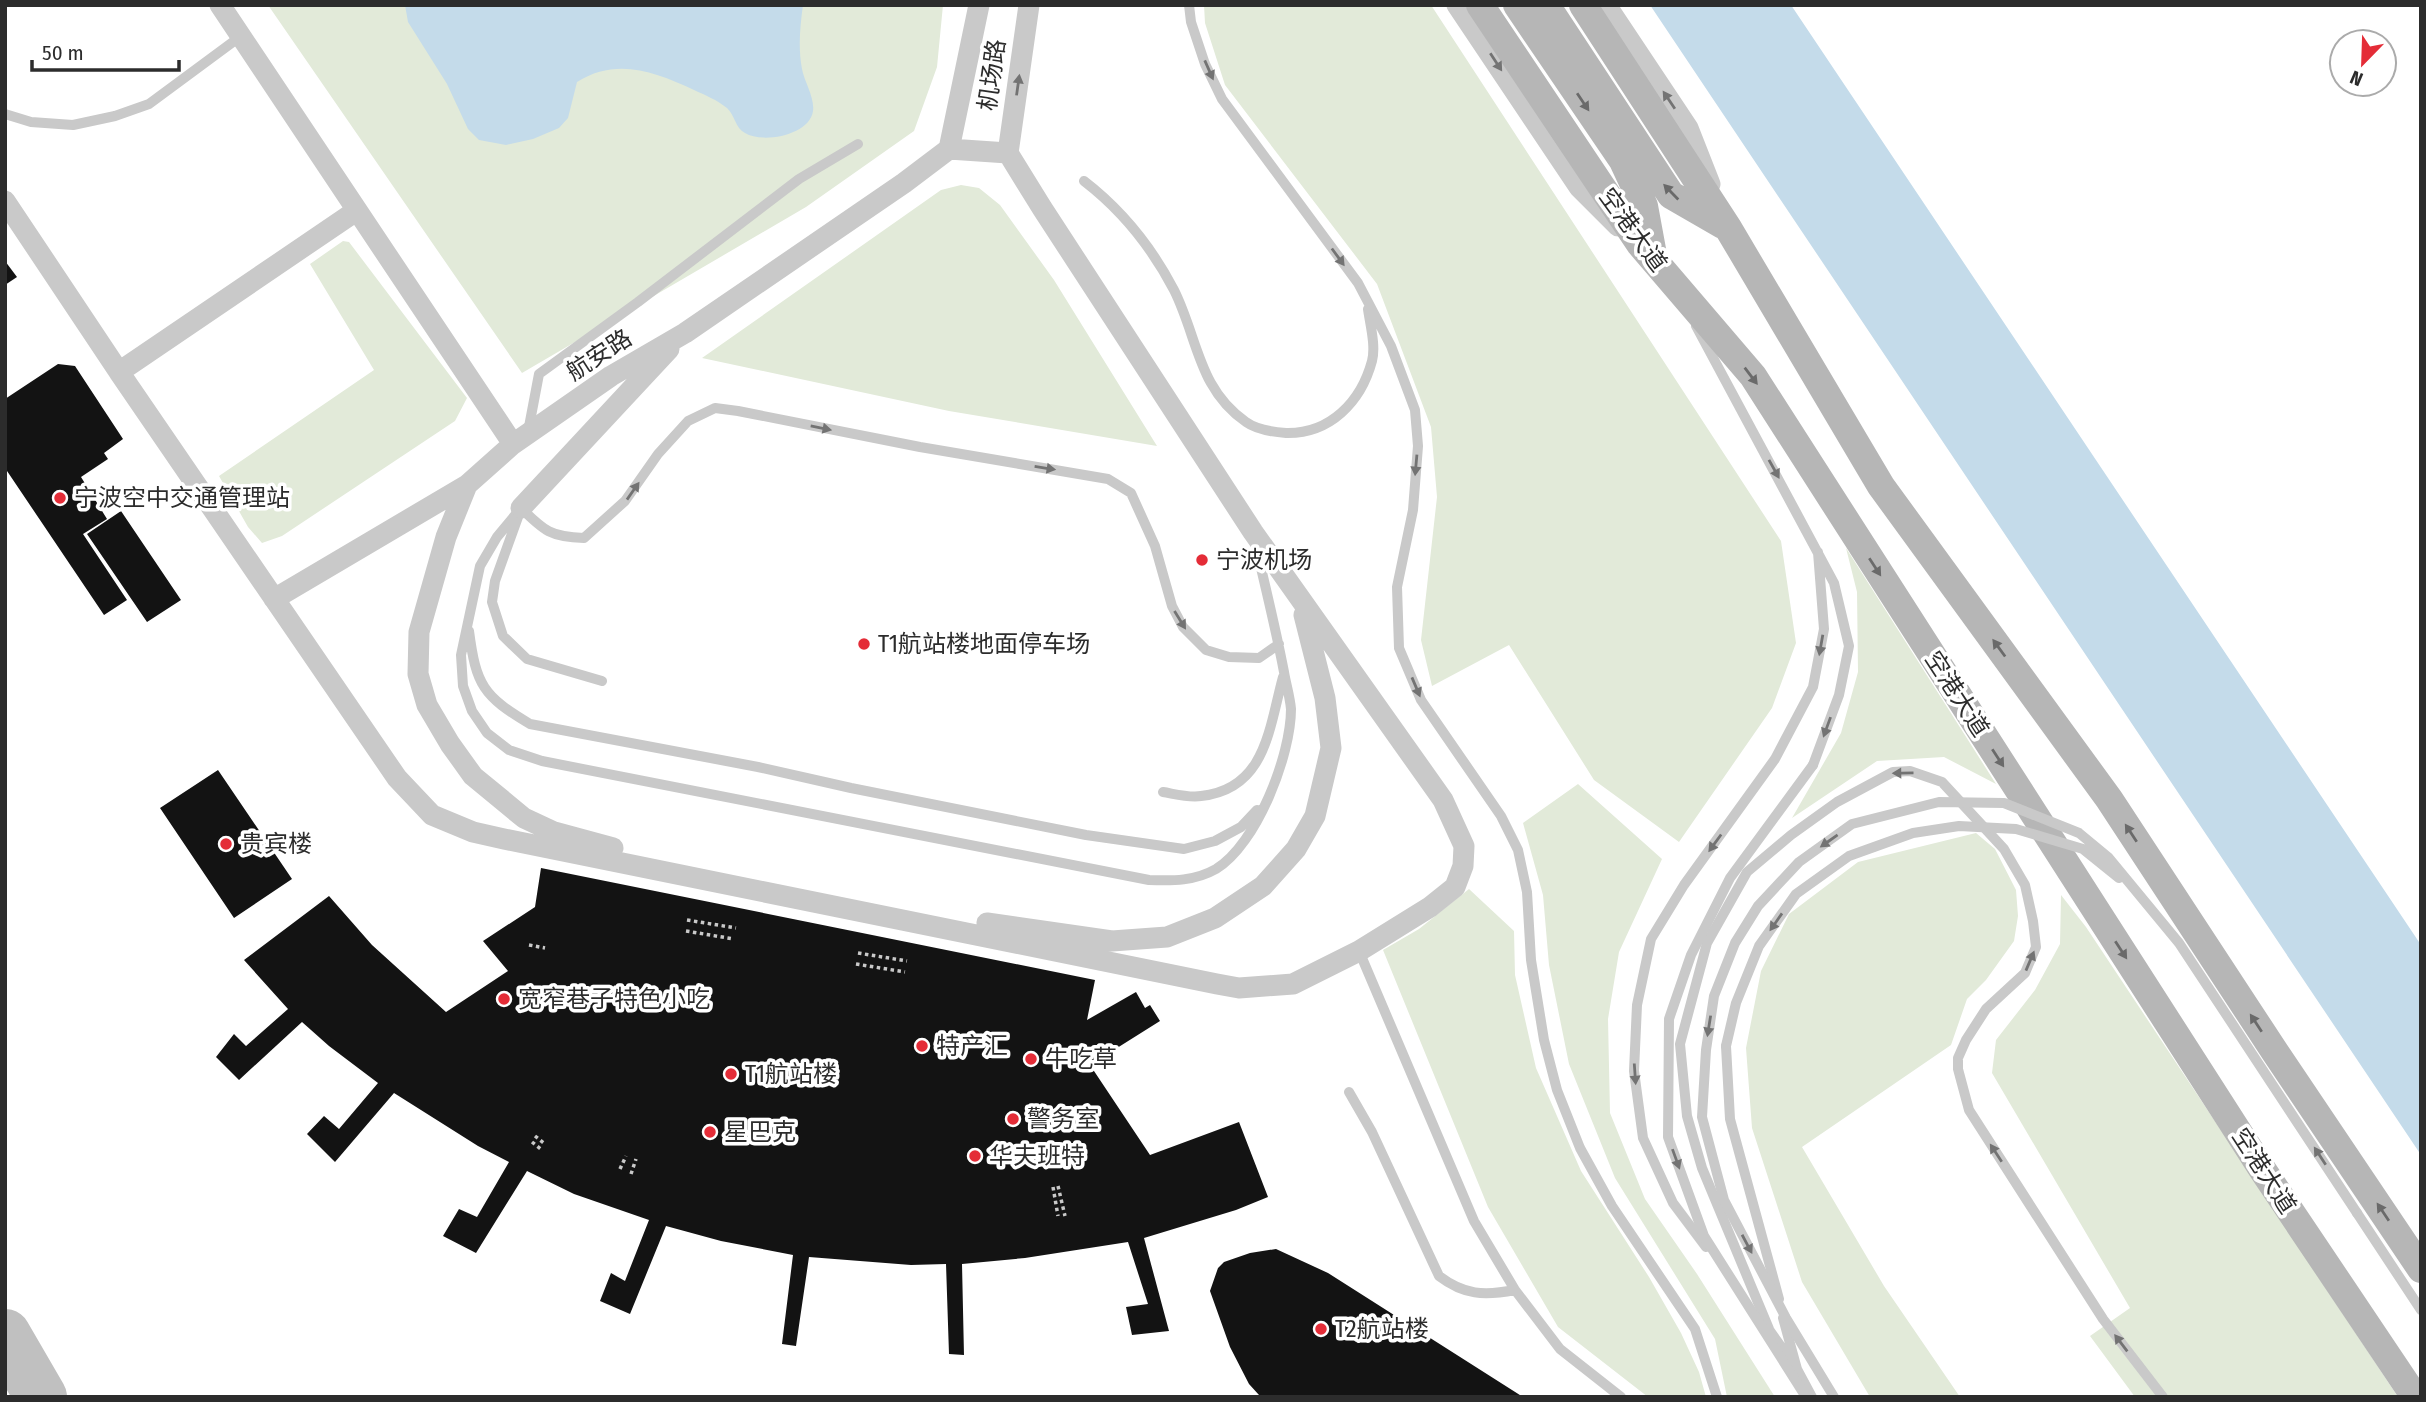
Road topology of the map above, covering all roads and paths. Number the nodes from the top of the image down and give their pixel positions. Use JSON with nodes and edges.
{"nodes":[{"id":1,"x":220,"y":5,"type":"edge"},
{"id":2,"x":979,"y":5,"type":"edge"},
{"id":3,"x":1029,"y":5,"type":"edge"},
{"id":4,"x":1189,"y":5,"type":"edge"},
{"id":5,"x":1457,"y":5,"type":"edge"},
{"id":6,"x":1480,"y":5,"type":"edge"},
{"id":7,"x":1517,"y":5,"type":"edge"},
{"id":8,"x":1546,"y":5,"type":"edge"},
{"id":9,"x":1583,"y":5,"type":"edge"},
{"id":10,"x":1606,"y":5,"type":"edge"},
{"id":11,"x":241,"y":36,"type":"junction"},
{"id":12,"x":5,"y":114,"type":"edge"},
{"id":13,"x":858,"y":144,"type":"dead end"},
{"id":14,"x":949,"y":149,"type":"junction"},
{"id":15,"x":1008,"y":153,"type":"junction"},
{"id":16,"x":1084,"y":181,"type":"dead end"},
{"id":17,"x":5,"y":201,"type":"edge"},
{"id":18,"x":356,"y":211,"type":"junction"},
{"id":19,"x":1728,"y":229,"type":"junction"},
{"id":20,"x":1662,"y":270,"type":"junction"},
{"id":21,"x":1368,"y":302,"type":"junction"},
{"id":22,"x":685,"y":332,"type":"junction"},
{"id":23,"x":119,"y":372,"type":"junction"},
{"id":24,"x":520,"y":439,"type":"junction"},
{"id":25,"x":467,"y":485,"type":"junction"},
{"id":26,"x":521,"y":508,"type":"junction"},
{"id":27,"x":1253,"y":532,"type":"junction"},
{"id":28,"x":1818,"y":552,"type":"junction"},
{"id":29,"x":274,"y":599,"type":"junction"},
{"id":30,"x":1301,"y":603,"type":"junction"},
{"id":31,"x":468,"y":625,"type":"junction"},
{"id":32,"x":1279,"y":644,"type":"junction"},
{"id":33,"x":1284,"y":672,"type":"junction"},
{"id":34,"x":601,"y":681,"type":"dead end"},
{"id":35,"x":1163,"y":793,"type":"dead end"},
{"id":36,"x":1267,"y":800,"type":"junction"},
{"id":37,"x":2138,"y":893,"type":"junction"},
{"id":38,"x":687,"y":920,"type":"dead end"},
{"id":39,"x":736,"y":928,"type":"dead end"},
{"id":40,"x":686,"y":931,"type":"dead end"},
{"id":41,"x":734,"y":939,"type":"dead end"},
{"id":42,"x":529,"y":946,"type":"dead end"},
{"id":43,"x":545,"y":948,"type":"dead end"},
{"id":44,"x":1359,"y":951,"type":"junction"},
{"id":45,"x":858,"y":953,"type":"dead end"},
{"id":46,"x":907,"y":961,"type":"dead end"},
{"id":47,"x":856,"y":964,"type":"dead end"},
{"id":48,"x":905,"y":972,"type":"dead end"},
{"id":49,"x":1349,"y":1092,"type":"dead end"},
{"id":50,"x":535,"y":1136,"type":"dead end"},
{"id":51,"x":532,"y":1142,"type":"dead end"},
{"id":52,"x":545,"y":1144,"type":"dead end"},
{"id":53,"x":542,"y":1150,"type":"dead end"},
{"id":54,"x":625,"y":1156,"type":"dead end"},
{"id":55,"x":636,"y":1159,"type":"dead end"},
{"id":56,"x":620,"y":1169,"type":"dead end"},
{"id":57,"x":631,"y":1174,"type":"dead end"},
{"id":58,"x":1058,"y":1186,"type":"dead end"},
{"id":59,"x":1053,"y":1187,"type":"dead end"},
{"id":60,"x":1058,"y":1216,"type":"dead end"},
{"id":61,"x":1065,"y":1216,"type":"dead end"},
{"id":62,"x":2421,"y":1269,"type":"edge"},
{"id":63,"x":1515,"y":1290,"type":"junction"},
{"id":64,"x":2421,"y":1310,"type":"edge"},
{"id":65,"x":1769,"y":1329,"type":"junction"},
{"id":66,"x":1797,"y":1369,"type":"junction"},
{"id":67,"x":1621,"y":1397,"type":"edge"},
{"id":68,"x":1717,"y":1397,"type":"edge"},
{"id":69,"x":1806,"y":1397,"type":"edge"},
{"id":70,"x":1812,"y":1397,"type":"edge"},
{"id":71,"x":1834,"y":1397,"type":"edge"},
{"id":72,"x":2163,"y":1397,"type":"edge"},
{"id":73,"x":2415,"y":1397,"type":"edge"}],
"edges":[{"from":1,"to":11,"type":"street"},
{"from":2,"to":14,"type":"street","name":"机场路"},
{"from":15,"to":3,"type":"street","name":"机场路","one_way":true},
{"from":4,"to":21,"type":"lane","one_way":true},
{"from":5,"to":20,"type":"street","one_way":true},
{"from":6,"to":20,"type":"main road","name":"空港大道"},
{"from":7,"to":20,"type":"main road","one_way":true},
{"from":19,"to":8,"type":"main road","one_way":true},
{"from":9,"to":19,"type":"main road"},
{"from":19,"to":10,"type":"street","one_way":true},
{"from":11,"to":12,"type":"lane"},
{"from":11,"to":18,"type":"street"},
{"from":13,"to":24,"type":"lane"},
{"from":14,"to":15,"type":"street"},
{"from":14,"to":22,"type":"street","name":"航安路"},
{"from":15,"to":27,"type":"street"},
{"from":16,"to":21,"type":"lane"},
{"from":17,"to":23,"type":"street"},
{"from":18,"to":23,"type":"street"},
{"from":18,"to":24,"type":"street"},
{"from":62,"to":19,"type":"main road","one_way":true},
{"from":20,"to":28,"type":"lane","one_way":true},
{"from":20,"to":73,"type":"main road","name":"空港大道","one_way":true},
{"from":21,"to":68,"type":"lane","one_way":true},
{"from":22,"to":24,"type":"street","name":"航安路"},
{"from":22,"to":26,"type":"street"},
{"from":23,"to":29,"type":"street"},
{"from":24,"to":25,"type":"street","name":"航安路"},
{"from":25,"to":29,"type":"street","name":"航安路"},
{"from":25,"to":30,"type":"street"},
{"from":26,"to":31,"type":"lane"},
{"from":26,"to":32,"type":"lane","one_way":true},
{"from":26,"to":34,"type":"lane"},
{"from":27,"to":30,"type":"street"},
{"from":27,"to":32,"type":"lane"},
{"from":28,"to":65,"type":"lane","one_way":true},
{"from":28,"to":69,"type":"lane","one_way":true,"bridge":true},
{"from":29,"to":44,"type":"street"},
{"from":30,"to":44,"type":"street"},
{"from":31,"to":36,"type":"lane"},
{"from":31,"to":36,"type":"lane"},
{"from":32,"to":33,"type":"lane"},
{"from":33,"to":35,"type":"lane"},
{"from":33,"to":36,"type":"lane"},
{"from":64,"to":37,"type":"lane","one_way":true,"bridge":true},
{"from":37,"to":66,"type":"lane","one_way":true,"bridge":true},
{"from":37,"to":71,"type":"lane","one_way":true,"bridge":true},
{"from":38,"to":39,"type":"path"},
{"from":40,"to":41,"type":"path"},
{"from":42,"to":43,"type":"path"},
{"from":44,"to":63,"type":"lane"},
{"from":45,"to":46,"type":"path"},
{"from":47,"to":48,"type":"path"},
{"from":49,"to":63,"type":"lane"},
{"from":50,"to":52,"type":"path"},
{"from":51,"to":53,"type":"path"},
{"from":54,"to":56,"type":"path"},
{"from":55,"to":57,"type":"path"},
{"from":58,"to":61,"type":"path"},
{"from":59,"to":60,"type":"path"},
{"from":63,"to":67,"type":"lane"},
{"from":65,"to":66,"type":"lane"},
{"from":72,"to":65,"type":"lane","one_way":true},
{"from":66,"to":70,"type":"lane"}]}
